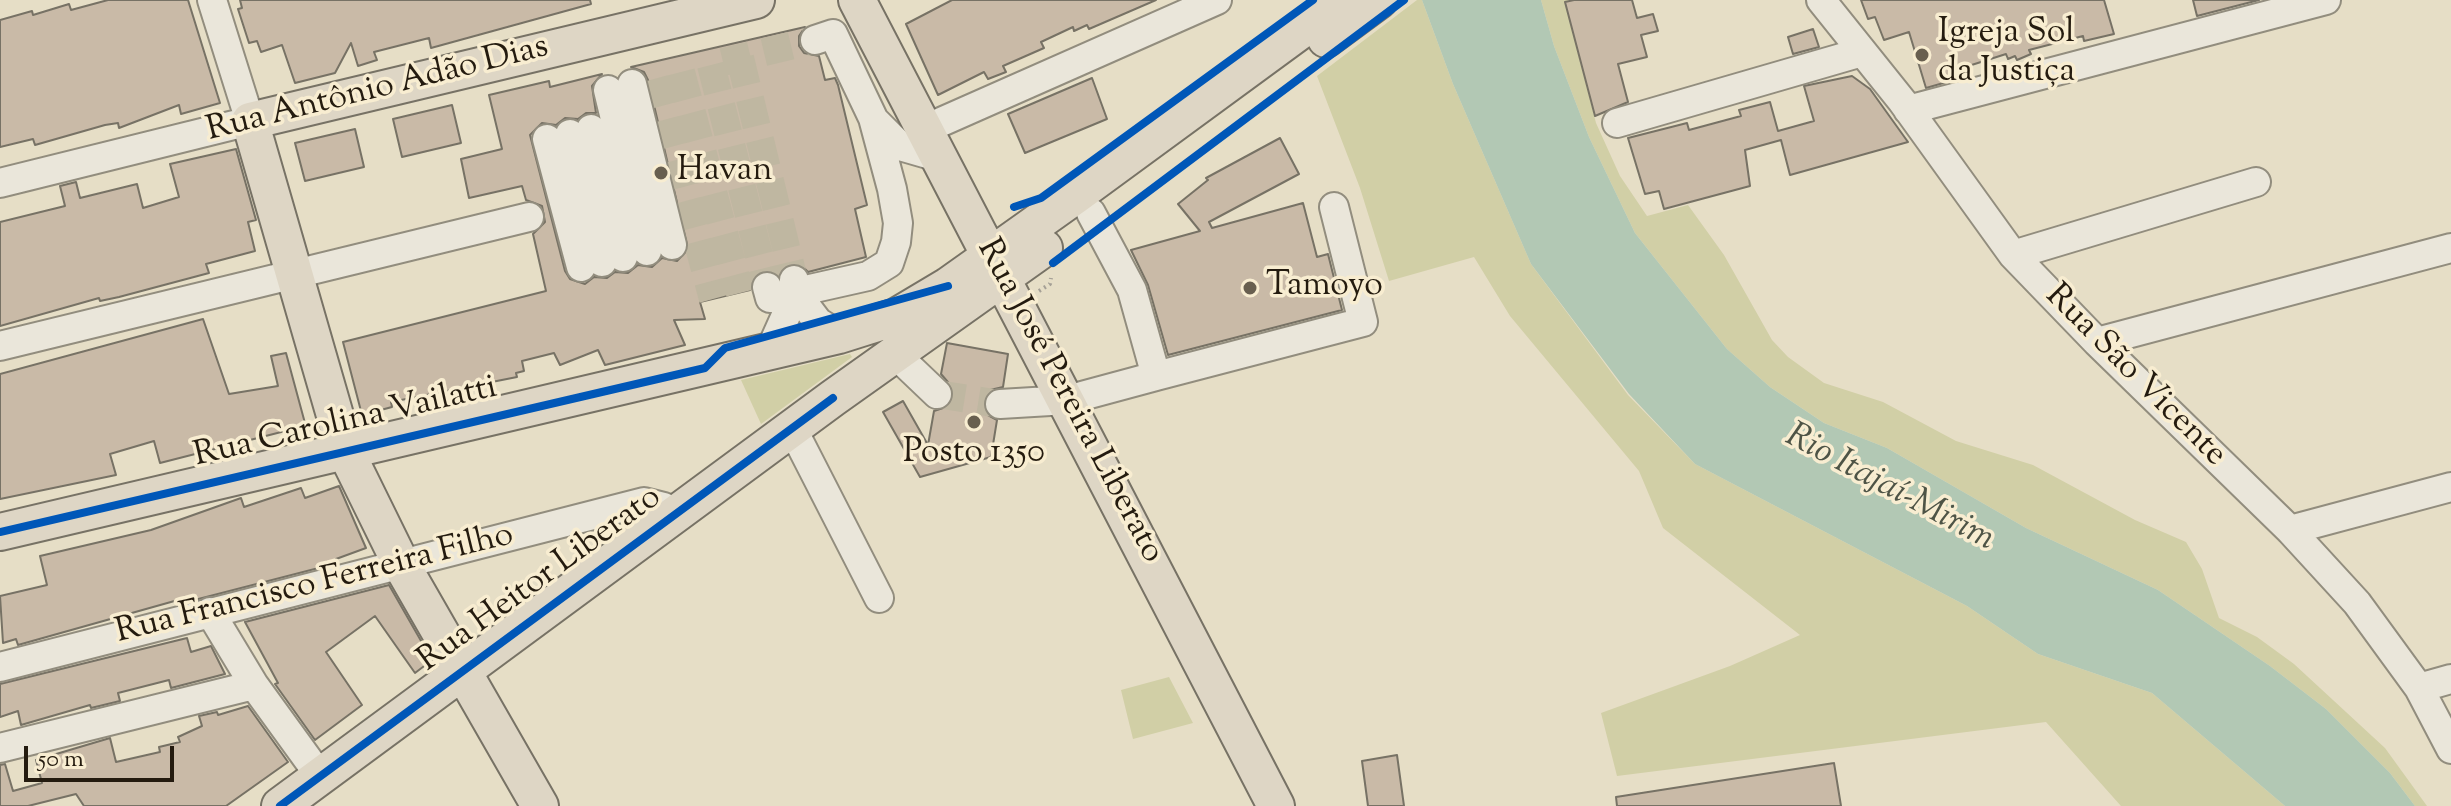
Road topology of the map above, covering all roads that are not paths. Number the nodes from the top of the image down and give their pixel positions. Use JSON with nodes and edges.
{"nodes":[{"id":1,"x":212,"y":0,"type":"edge"},
{"id":2,"x":756,"y":0,"type":"edge"},
{"id":3,"x":857,"y":0,"type":"edge"},
{"id":4,"x":1821,"y":0,"type":"edge"},
{"id":5,"x":2326,"y":0,"type":"edge"},
{"id":6,"x":1364,"y":2,"type":"edge"},
{"id":7,"x":1198,"y":4,"type":"edge"},
{"id":8,"x":815,"y":40,"type":"tunnel mouth"},
{"id":9,"x":1862,"y":52,"type":"junction"},
{"id":10,"x":620,"y":87,"type":"dead end"},
{"id":11,"x":1908,"y":110,"type":"junction"},
{"id":12,"x":873,"y":118,"type":"junction"},
{"id":13,"x":275,"y":123,"type":"junction"},
{"id":14,"x":1617,"y":123,"type":"dead end"},
{"id":15,"x":931,"y":144,"type":"junction"},
{"id":16,"x":2256,"y":182,"type":"dead end"},
{"id":17,"x":0,"y":183,"type":"edge"},
{"id":18,"x":1334,"y":207,"type":"dead end"},
{"id":19,"x":1091,"y":213,"type":"junction"},
{"id":20,"x":529,"y":217,"type":"dead end"},
{"id":21,"x":2451,"y":248,"type":"edge"},
{"id":22,"x":2013,"y":255,"type":"junction"},
{"id":23,"x":625,"y":257,"type":"junction"},
{"id":24,"x":996,"y":267,"type":"junction"},
{"id":25,"x":295,"y":276,"type":"junction"},
{"id":26,"x":786,"y":287,"type":"junction"},
{"id":27,"x":839,"y":335,"type":"junction"},
{"id":28,"x":2097,"y":342,"type":"junction"},
{"id":29,"x":0,"y":346,"type":"edge"},
{"id":30,"x":770,"y":351,"type":"junction"},
{"id":31,"x":894,"y":353,"type":"junction"},
{"id":32,"x":1156,"y":376,"type":"junction"},
{"id":33,"x":937,"y":394,"type":"tunnel mouth"},
{"id":34,"x":1067,"y":400,"type":"junction"},
{"id":35,"x":1000,"y":404,"type":"tunnel mouth"},
{"id":36,"x":792,"y":428,"type":"junction"},
{"id":37,"x":345,"y":450,"type":"junction"},
{"id":38,"x":2451,"y":487,"type":"edge"},
{"id":39,"x":674,"y":515,"type":"junction"},
{"id":40,"x":2290,"y":530,"type":"junction"},
{"id":41,"x":0,"y":532,"type":"edge"},
{"id":42,"x":401,"y":564,"type":"junction"},
{"id":43,"x":879,"y":598,"type":"dead end"},
{"id":44,"x":210,"y":612,"type":"junction"},
{"id":45,"x":0,"y":667,"type":"edge"},
{"id":46,"x":465,"y":670,"type":"junction"},
{"id":47,"x":2451,"y":679,"type":"edge"},
{"id":48,"x":254,"y":685,"type":"junction"},
{"id":49,"x":2419,"y":688,"type":"junction"},
{"id":50,"x":0,"y":748,"type":"edge"},
{"id":51,"x":2451,"y":749,"type":"edge"},
{"id":52,"x":320,"y":776,"type":"junction"},
{"id":53,"x":280,"y":806,"type":"edge"},
{"id":54,"x":540,"y":806,"type":"edge"},
{"id":55,"x":1276,"y":806,"type":"edge"}],
"edges":[{"from":1,"to":13,"type":"street"},
{"from":2,"to":13,"type":"main road","name":"Rua Antônio Adão Dias"},
{"from":3,"to":15,"type":"main road","name":"Rua José Pereira Liberato"},
{"from":4,"to":9,"type":"street","name":"Rua São Vicente"},
{"from":5,"to":11,"type":"street"},
{"from":6,"to":19,"type":"main road","name":"Rua Heitor Liberato"},
{"from":6,"to":24,"type":"main road","name":"Rua Heitor Liberato"},
{"from":7,"to":15,"type":"street"},
{"from":8,"to":12,"type":"street"},
{"from":9,"to":11,"type":"street","name":"Rua São Vicente"},
{"from":9,"to":14,"type":"street"},
{"from":10,"to":23,"type":"street"},
{"from":11,"to":22,"type":"street","name":"Rua São Vicente"},
{"from":12,"to":15,"type":"street"},
{"from":12,"to":26,"type":"street"},
{"from":13,"to":17,"type":"street","name":"Rua Antônio Adão Dias"},
{"from":13,"to":25,"type":"main road"},
{"from":15,"to":24,"type":"main road","name":"Rua José Pereira Liberato"},
{"from":16,"to":22,"type":"street"},
{"from":18,"to":32,"type":"street"},
{"from":19,"to":24,"type":"main road","name":"Rua Heitor Liberato"},
{"from":19,"to":32,"type":"street"},
{"from":20,"to":25,"type":"street"},
{"from":21,"to":28,"type":"street"},
{"from":22,"to":28,"type":"street","name":"Rua São Vicente"},
{"from":23,"to":23,"type":"street"},
{"from":24,"to":27,"type":"main road","name":"Rua Carolina Vailatti"},
{"from":24,"to":31,"type":"main road","name":"Rua Heitor Liberato"},
{"from":24,"to":34,"type":"main road","name":"Rua José Pereira Liberato"},
{"from":25,"to":29,"type":"street"},
{"from":25,"to":37,"type":"main road"},
{"from":26,"to":27,"type":"street"},
{"from":26,"to":30,"type":"street"},
{"from":27,"to":30,"type":"main road","name":"Rua Carolina Vailatti"},
{"from":28,"to":40,"type":"street","name":"Rua São Vicente"},
{"from":30,"to":37,"type":"main road","name":"Rua Carolina Vailatti"},
{"from":31,"to":33,"type":"street"},
{"from":31,"to":36,"type":"main road","name":"Rua Heitor Liberato"},
{"from":32,"to":34,"type":"street"},
{"from":34,"to":35,"type":"street"},
{"from":34,"to":55,"type":"main road","name":"Rua José Pereira Liberato"},
{"from":36,"to":39,"type":"main road","name":"Rua Heitor Liberato"},
{"from":36,"to":43,"type":"street"},
{"from":37,"to":41,"type":"main road","name":"Rua Carolina Vailatti"},
{"from":37,"to":42,"type":"main road"},
{"from":38,"to":40,"type":"street"},
{"from":39,"to":42,"type":"street","name":"Rua Francisco Ferreira Filho"},
{"from":39,"to":46,"type":"main road","name":"Rua Heitor Liberato"},
{"from":40,"to":49,"type":"street","name":"Rua São Vicente"},
{"from":42,"to":44,"type":"street","name":"Rua Francisco Ferreira Filho"},
{"from":42,"to":46,"type":"main road"},
{"from":44,"to":45,"type":"street","name":"Rua Francisco Ferreira Filho"},
{"from":44,"to":48,"type":"street"},
{"from":46,"to":52,"type":"main road","name":"Rua Heitor Liberato"},
{"from":46,"to":54,"type":"main road"},
{"from":47,"to":49,"type":"street"},
{"from":48,"to":50,"type":"street"},
{"from":48,"to":52,"type":"street"},
{"from":49,"to":51,"type":"street","name":"Rua São Vicente"},
{"from":52,"to":53,"type":"main road","name":"Rua Heitor Liberato"}]}
